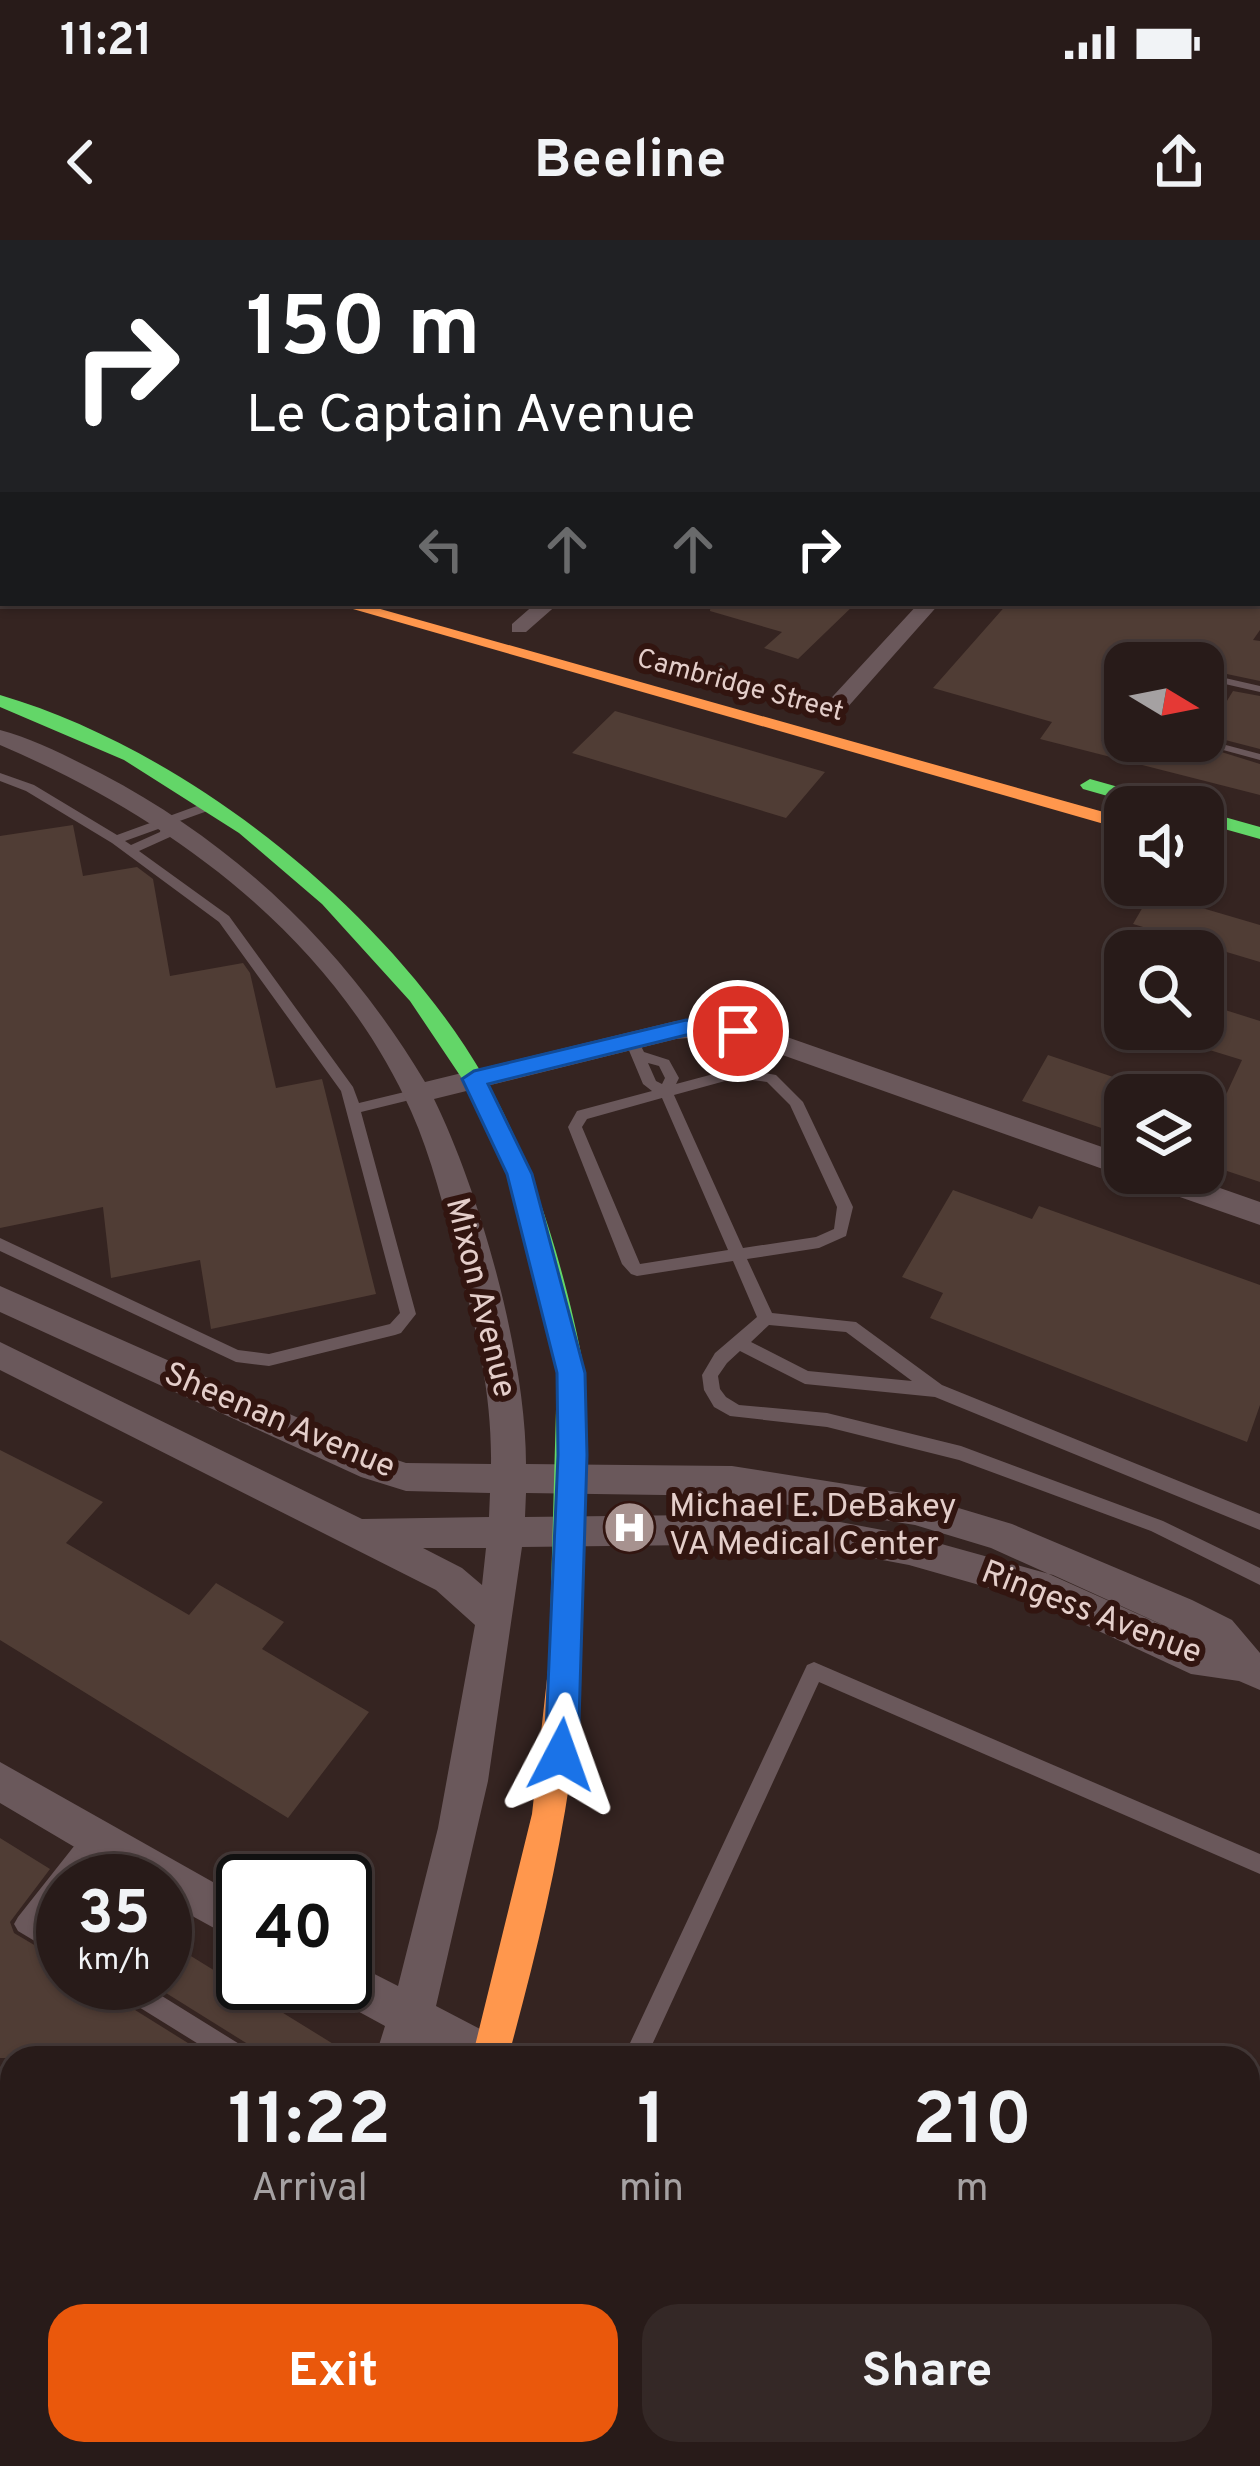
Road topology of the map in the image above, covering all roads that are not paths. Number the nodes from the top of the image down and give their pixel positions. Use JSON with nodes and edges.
{"nodes":[{"id":1,"x":351,"y":606,"type":"edge"},
{"id":2,"x":445,"y":606,"type":"edge"},
{"id":3,"x":546,"y":606,"type":"edge"},
{"id":4,"x":927,"y":606,"type":"edge"},
{"id":5,"x":520,"y":628,"type":"junction"},
{"id":6,"x":1224,"y":681,"type":"edge"},
{"id":7,"x":1260,"y":689,"type":"edge"},
{"id":8,"x":0,"y":700,"type":"edge"},
{"id":9,"x":830,"y":713,"type":"junction"},
{"id":10,"x":0,"y":737,"type":"edge"},
{"id":11,"x":1224,"y":748,"type":"edge"},
{"id":12,"x":1260,"y":757,"type":"edge"},
{"id":13,"x":0,"y":777,"type":"edge"},
{"id":14,"x":1104,"y":789,"type":"edge"},
{"id":15,"x":209,"y":806,"type":"junction"},
{"id":16,"x":1104,"y":818,"type":"edge"},
{"id":17,"x":168,"y":821,"type":"junction"},
{"id":18,"x":1224,"y":823,"type":"edge"},
{"id":19,"x":1260,"y":832,"type":"edge"},
{"id":20,"x":123,"y":845,"type":"junction"},
{"id":21,"x":1224,"y":851,"type":"edge"},
{"id":22,"x":1260,"y":861,"type":"edge"},
{"id":23,"x":637,"y":1049,"type":"junction"},
{"id":24,"x":474,"y":1079,"type":"junction"},
{"id":25,"x":666,"y":1092,"type":"junction"},
{"id":26,"x":417,"y":1094,"type":"junction"},
{"id":27,"x":355,"y":1109,"type":"junction"},
{"id":28,"x":1104,"y":1159,"type":"edge"},
{"id":29,"x":1204,"y":1194,"type":"edge"},
{"id":30,"x":1260,"y":1214,"type":"edge"},
{"id":31,"x":0,"y":1244,"type":"edge"},
{"id":32,"x":741,"y":1256,"type":"junction"},
{"id":33,"x":0,"y":1298,"type":"edge"},
{"id":34,"x":766,"y":1319,"type":"junction"},
{"id":35,"x":738,"y":1343,"type":"junction"},
{"id":36,"x":0,"y":1354,"type":"edge"},
{"id":37,"x":936,"y":1390,"type":"junction"},
{"id":38,"x":510,"y":1480,"type":"junction"},
{"id":39,"x":572,"y":1480,"type":"junction"},
{"id":40,"x":1260,"y":1522,"type":"edge"},
{"id":41,"x":508,"y":1533,"type":"junction"},
{"id":42,"x":571,"y":1533,"type":"junction"},
{"id":43,"x":357,"y":1534,"type":"junction"},
{"id":44,"x":1260,"y":1577,"type":"edge"},
{"id":45,"x":496,"y":1620,"type":"junction"},
{"id":46,"x":1252,"y":1668,"type":"edge"},
{"id":47,"x":0,"y":1781,"type":"edge"},
{"id":48,"x":93,"y":1838,"type":"junction"},
{"id":49,"x":80,"y":1854,"type":"edge"},
{"id":50,"x":1260,"y":1864,"type":"edge"},
{"id":51,"x":216,"y":1908,"type":"edge"},
{"id":52,"x":36,"y":1910,"type":"edge"},
{"id":53,"x":36,"y":1931,"type":"edge"},
{"id":54,"x":372,"y":2008,"type":"edge"},
{"id":55,"x":165,"y":2010,"type":"edge"},
{"id":56,"x":404,"y":2038,"type":"edge"},
{"id":57,"x":223,"y":2046,"type":"edge"},
{"id":58,"x":438,"y":2046,"type":"edge"},
{"id":59,"x":492,"y":2046,"type":"edge"},
{"id":60,"x":640,"y":2046,"type":"edge"}],
"edges":[{"from":1,"to":16,"type":"street","name":"Cambridge Street"},
{"from":2,"to":5,"type":"street","name":"Cambridge Street"},
{"from":3,"to":5,"type":"street"},
{"from":4,"to":9,"type":"street"},
{"from":5,"to":9,"type":"street","name":"Cambridge Street"},
{"from":6,"to":7,"type":"lane"},
{"from":8,"to":15,"type":"street","name":"Mixon Avenue"},
{"from":9,"to":14,"type":"street","name":"Cambridge Street"},
{"from":10,"to":17,"type":"street","name":"Mixon Avenue"},
{"from":11,"to":12,"type":"lane"},
{"from":13,"to":20,"type":"lane"},
{"from":15,"to":17,"type":"lane"},
{"from":15,"to":24,"type":"street","name":"Mixon Avenue"},
{"from":17,"to":20,"type":"lane"},
{"from":17,"to":26,"type":"street","name":"Mixon Avenue"},
{"from":18,"to":19,"type":"street"},
{"from":20,"to":27,"type":"lane"},
{"from":21,"to":22,"type":"street"},
{"from":23,"to":24,"type":"street"},
{"from":23,"to":25,"type":"lane"},
{"from":23,"to":28,"type":"street"},
{"from":24,"to":26,"type":"street"},
{"from":24,"to":39,"type":"street","name":"Mixon Avenue"},
{"from":25,"to":32,"type":"lane"},
{"from":25,"to":32,"type":"lane"},
{"from":25,"to":32,"type":"lane"},
{"from":26,"to":27,"type":"lane"},
{"from":26,"to":38,"type":"street","name":"Mixon Avenue"},
{"from":27,"to":31,"type":"lane"},
{"from":29,"to":30,"type":"street"},
{"from":32,"to":34,"type":"lane"},
{"from":33,"to":38,"type":"street","name":"Sheenan Avenue"},
{"from":34,"to":35,"type":"lane"},
{"from":34,"to":37,"type":"lane"},
{"from":35,"to":37,"type":"lane"},
{"from":35,"to":44,"type":"lane"},
{"from":36,"to":43,"type":"street","name":"Sheenan Avenue"},
{"from":37,"to":40,"type":"lane"},
{"from":38,"to":39,"type":"street","name":"Sheenan Avenue"},
{"from":38,"to":41,"type":"street","name":"Mixon Avenue"},
{"from":39,"to":42,"type":"street","name":"Mixon Avenue"},
{"from":39,"to":46,"type":"street","name":"Ringess Avenue"},
{"from":41,"to":42,"type":"street","name":"Ringess Avenue"},
{"from":41,"to":43,"type":"street","name":"Sheenan Avenue"},
{"from":41,"to":45,"type":"street","name":"Mixon Avenue"},
{"from":42,"to":46,"type":"street","name":"Ringess Avenue"},
{"from":42,"to":59,"type":"street","name":"Mixon Avenue"},
{"from":43,"to":45,"type":"street","name":"Sheenan Avenue"},
{"from":45,"to":56,"type":"street","name":"Mixon Avenue"},
{"from":47,"to":48,"type":"street"},
{"from":48,"to":49,"type":"lane"},
{"from":48,"to":51,"type":"street"},
{"from":50,"to":60,"type":"lane"},
{"from":52,"to":53,"type":"lane"},
{"from":54,"to":56,"type":"street"},
{"from":55,"to":57,"type":"lane"},
{"from":56,"to":58,"type":"street"}]}
